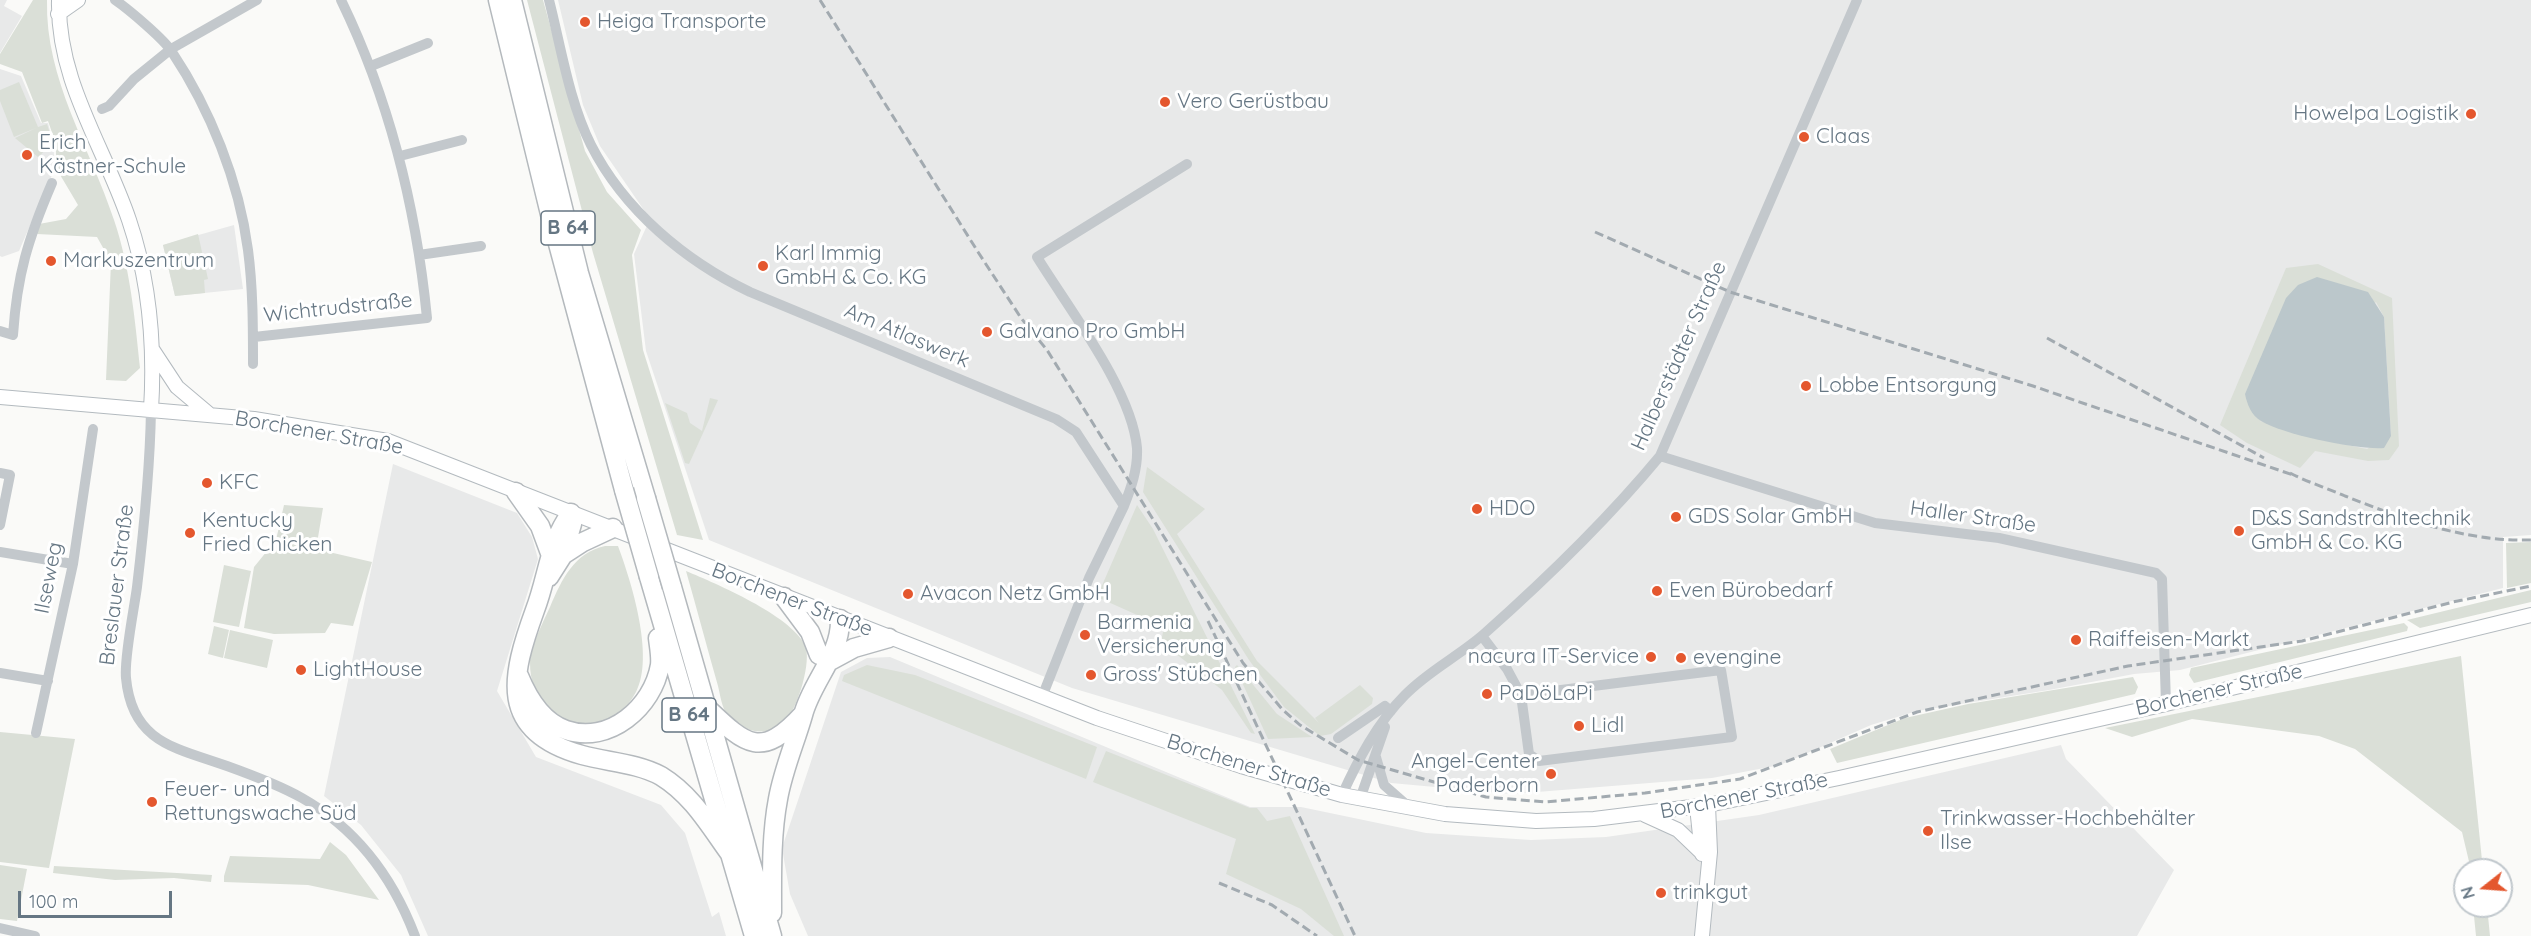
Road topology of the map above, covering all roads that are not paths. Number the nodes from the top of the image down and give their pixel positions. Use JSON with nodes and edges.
{"nodes":[{"id":1,"x":78,"y":0,"type":"edge"},
{"id":2,"x":115,"y":0,"type":"edge"},
{"id":3,"x":257,"y":0,"type":"edge"},
{"id":4,"x":341,"y":0,"type":"edge"},
{"id":5,"x":498,"y":0,"type":"edge"},
{"id":6,"x":512,"y":0,"type":"edge"},
{"id":7,"x":549,"y":0,"type":"edge"},
{"id":8,"x":1857,"y":0,"type":"edge"},
{"id":9,"x":58,"y":7,"type":"edge"},
{"id":10,"x":428,"y":43,"type":"dead end"},
{"id":11,"x":171,"y":50,"type":"junction"},
{"id":12,"x":371,"y":66,"type":"junction"},
{"id":13,"x":102,"y":109,"type":"dead end"},
{"id":14,"x":462,"y":140,"type":"dead end"},
{"id":15,"x":400,"y":156,"type":"junction"},
{"id":16,"x":1187,"y":164,"type":"dead end"},
{"id":17,"x":52,"y":183,"type":"dead end"},
{"id":18,"x":481,"y":246,"type":"dead end"},
{"id":19,"x":420,"y":255,"type":"junction"},
{"id":20,"x":0,"y":331,"type":"edge"},
{"id":21,"x":254,"y":337,"type":"junction"},
{"id":22,"x":151,"y":347,"type":"junction"},
{"id":23,"x":253,"y":364,"type":"dead end"},
{"id":24,"x":0,"y":397,"type":"edge"},
{"id":25,"x":151,"y":410,"type":"junction"},
{"id":26,"x":209,"y":414,"type":"junction"},
{"id":27,"x":93,"y":429,"type":"dead end"},
{"id":28,"x":1660,"y":456,"type":"junction"},
{"id":29,"x":0,"y":473,"type":"edge"},
{"id":30,"x":516,"y":492,"type":"junction"},
{"id":31,"x":1124,"y":506,"type":"junction"},
{"id":32,"x":571,"y":513,"type":"junction"},
{"id":33,"x":0,"y":525,"type":"edge"},
{"id":34,"x":613,"y":528,"type":"junction"},
{"id":35,"x":0,"y":552,"type":"edge"},
{"id":36,"x":557,"y":554,"type":"junction"},
{"id":37,"x":73,"y":564,"type":"junction"},
{"id":38,"x":649,"y":577,"type":"junction"},
{"id":39,"x":784,"y":597,"type":"junction"},
{"id":40,"x":2531,"y":615,"type":"edge"},
{"id":41,"x":840,"y":618,"type":"junction"},
{"id":42,"x":1482,"y":636,"type":"junction"},
{"id":43,"x":889,"y":638,"type":"junction"},
{"id":44,"x":825,"y":658,"type":"junction"},
{"id":45,"x":0,"y":673,"type":"edge"},
{"id":46,"x":518,"y":673,"type":"junction"},
{"id":47,"x":48,"y":681,"type":"junction"},
{"id":48,"x":1521,"y":695,"type":"junction"},
{"id":49,"x":1042,"y":697,"type":"junction"},
{"id":50,"x":2166,"y":704,"type":"junction"},
{"id":51,"x":706,"y":706,"type":"junction"},
{"id":52,"x":803,"y":714,"type":"junction"},
{"id":53,"x":1389,"y":714,"type":"junction"},
{"id":54,"x":36,"y":733,"type":"dead end"},
{"id":55,"x":1338,"y":738,"type":"dead end"},
{"id":56,"x":1376,"y":757,"type":"junction"},
{"id":57,"x":1342,"y":795,"type":"junction"},
{"id":58,"x":1360,"y":799,"type":"junction"},
{"id":59,"x":1702,"y":806,"type":"junction"},
{"id":60,"x":1412,"y":809,"type":"junction"},
{"id":61,"x":1643,"y":814,"type":"junction"},
{"id":62,"x":1701,"y":852,"type":"junction"},
{"id":63,"x":730,"y":854,"type":"junction"},
{"id":64,"x":1707,"y":874,"type":"junction"},
{"id":65,"x":0,"y":928,"type":"edge"},
{"id":66,"x":35,"y":936,"type":"edge"},
{"id":67,"x":415,"y":936,"type":"edge"},
{"id":68,"x":754,"y":936,"type":"edge"},
{"id":69,"x":773,"y":936,"type":"edge"},
{"id":70,"x":1702,"y":936,"type":"edge"}],
"edges":[{"from":1,"to":9,"type":"main road"},
{"from":2,"to":11,"type":"street"},
{"from":3,"to":11,"type":"street"},
{"from":4,"to":12,"type":"street"},
{"from":5,"to":38,"type":"highway","number":"B 64","bridge":true},
{"from":6,"to":51,"type":"highway","number":"B 64","bridge":true},
{"from":7,"to":31,"type":"street","name":"Am Atlaswerk"},
{"from":8,"to":28,"type":"street","name":"Halberstädter Straße"},
{"from":9,"to":22,"type":"main road"},
{"from":10,"to":12,"type":"street"},
{"from":11,"to":13,"type":"street"},
{"from":11,"to":21,"type":"street"},
{"from":12,"to":15,"type":"street"},
{"from":14,"to":15,"type":"street"},
{"from":15,"to":19,"type":"street"},
{"from":16,"to":31,"type":"street"},
{"from":17,"to":20,"type":"street"},
{"from":18,"to":19,"type":"street"},
{"from":19,"to":21,"type":"street","name":"Wichtrudstraße"},
{"from":21,"to":23,"type":"street"},
{"from":22,"to":25,"type":"main road"},
{"from":22,"to":26,"type":"main road"},
{"from":24,"to":25,"type":"main road","name":"Borchener Straße"},
{"from":25,"to":26,"type":"main road","name":"Borchener Straße"},
{"from":25,"to":67,"type":"street","name":"Breslauer Straße"},
{"from":26,"to":30,"type":"main road","name":"Borchener Straße"},
{"from":27,"to":37,"type":"street","name":"Ilseweg"},
{"from":28,"to":42,"type":"street","name":"Halberstädter Straße"},
{"from":28,"to":50,"type":"street","name":"Haller Straße"},
{"from":29,"to":33,"type":"street"},
{"from":30,"to":32,"type":"main road","name":"Borchener Straße"},
{"from":30,"to":36,"type":"highway"},
{"from":31,"to":49,"type":"street"},
{"from":32,"to":34,"type":"main road","name":"Borchener Straße"},
{"from":32,"to":36,"type":"highway"},
{"from":34,"to":36,"type":"highway"},
{"from":34,"to":39,"type":"main road","name":"Borchener Straße"},
{"from":35,"to":37,"type":"street"},
{"from":36,"to":46,"type":"highway"},
{"from":37,"to":47,"type":"street","name":"Ilseweg"},
{"from":38,"to":46,"type":"highway"},
{"from":38,"to":63,"type":"highway","number":"B 64"},
{"from":39,"to":41,"type":"main road","name":"Borchener Straße"},
{"from":39,"to":44,"type":"highway"},
{"from":40,"to":50,"type":"main road","name":"Borchener Straße"},
{"from":41,"to":43,"type":"main road","name":"Borchener Straße"},
{"from":41,"to":44,"type":"highway"},
{"from":42,"to":48,"type":"street"},
{"from":42,"to":53,"type":"street","name":"Halberstädter Straße"},
{"from":43,"to":44,"type":"highway"},
{"from":43,"to":49,"type":"main road","name":"Borchener Straße"},
{"from":44,"to":52,"type":"highway"},
{"from":45,"to":47,"type":"street"},
{"from":46,"to":63,"type":"highway"},
{"from":47,"to":54,"type":"street","name":"Ilseweg"},
{"from":48,"to":48,"type":"street"},
{"from":49,"to":57,"type":"main road","name":"Borchener Straße"},
{"from":50,"to":59,"type":"main road","name":"Borchener Straße"},
{"from":51,"to":52,"type":"highway"},
{"from":51,"to":69,"type":"highway","number":"B 64"},
{"from":52,"to":69,"type":"highway"},
{"from":53,"to":55,"type":"street","name":"Halberstädter Straße"},
{"from":53,"to":56,"type":"street","name":"Halberstädter Straße"},
{"from":53,"to":57,"type":"street","name":"Halberstädter Straße"},
{"from":56,"to":58,"type":"street","name":"Halberstädter Straße"},
{"from":56,"to":60,"type":"street"},
{"from":57,"to":58,"type":"main road","name":"Borchener Straße"},
{"from":58,"to":60,"type":"main road","name":"Borchener Straße"},
{"from":59,"to":61,"type":"main road","name":"Borchener Straße"},
{"from":59,"to":62,"type":"main road"},
{"from":59,"to":64,"type":"main road"},
{"from":60,"to":61,"type":"main road","name":"Borchener Straße"},
{"from":61,"to":62,"type":"main road"},
{"from":62,"to":64,"type":"main road"},
{"from":63,"to":68,"type":"highway","number":"B 64"},
{"from":64,"to":70,"type":"main road"},
{"from":65,"to":66,"type":"street"}]}
